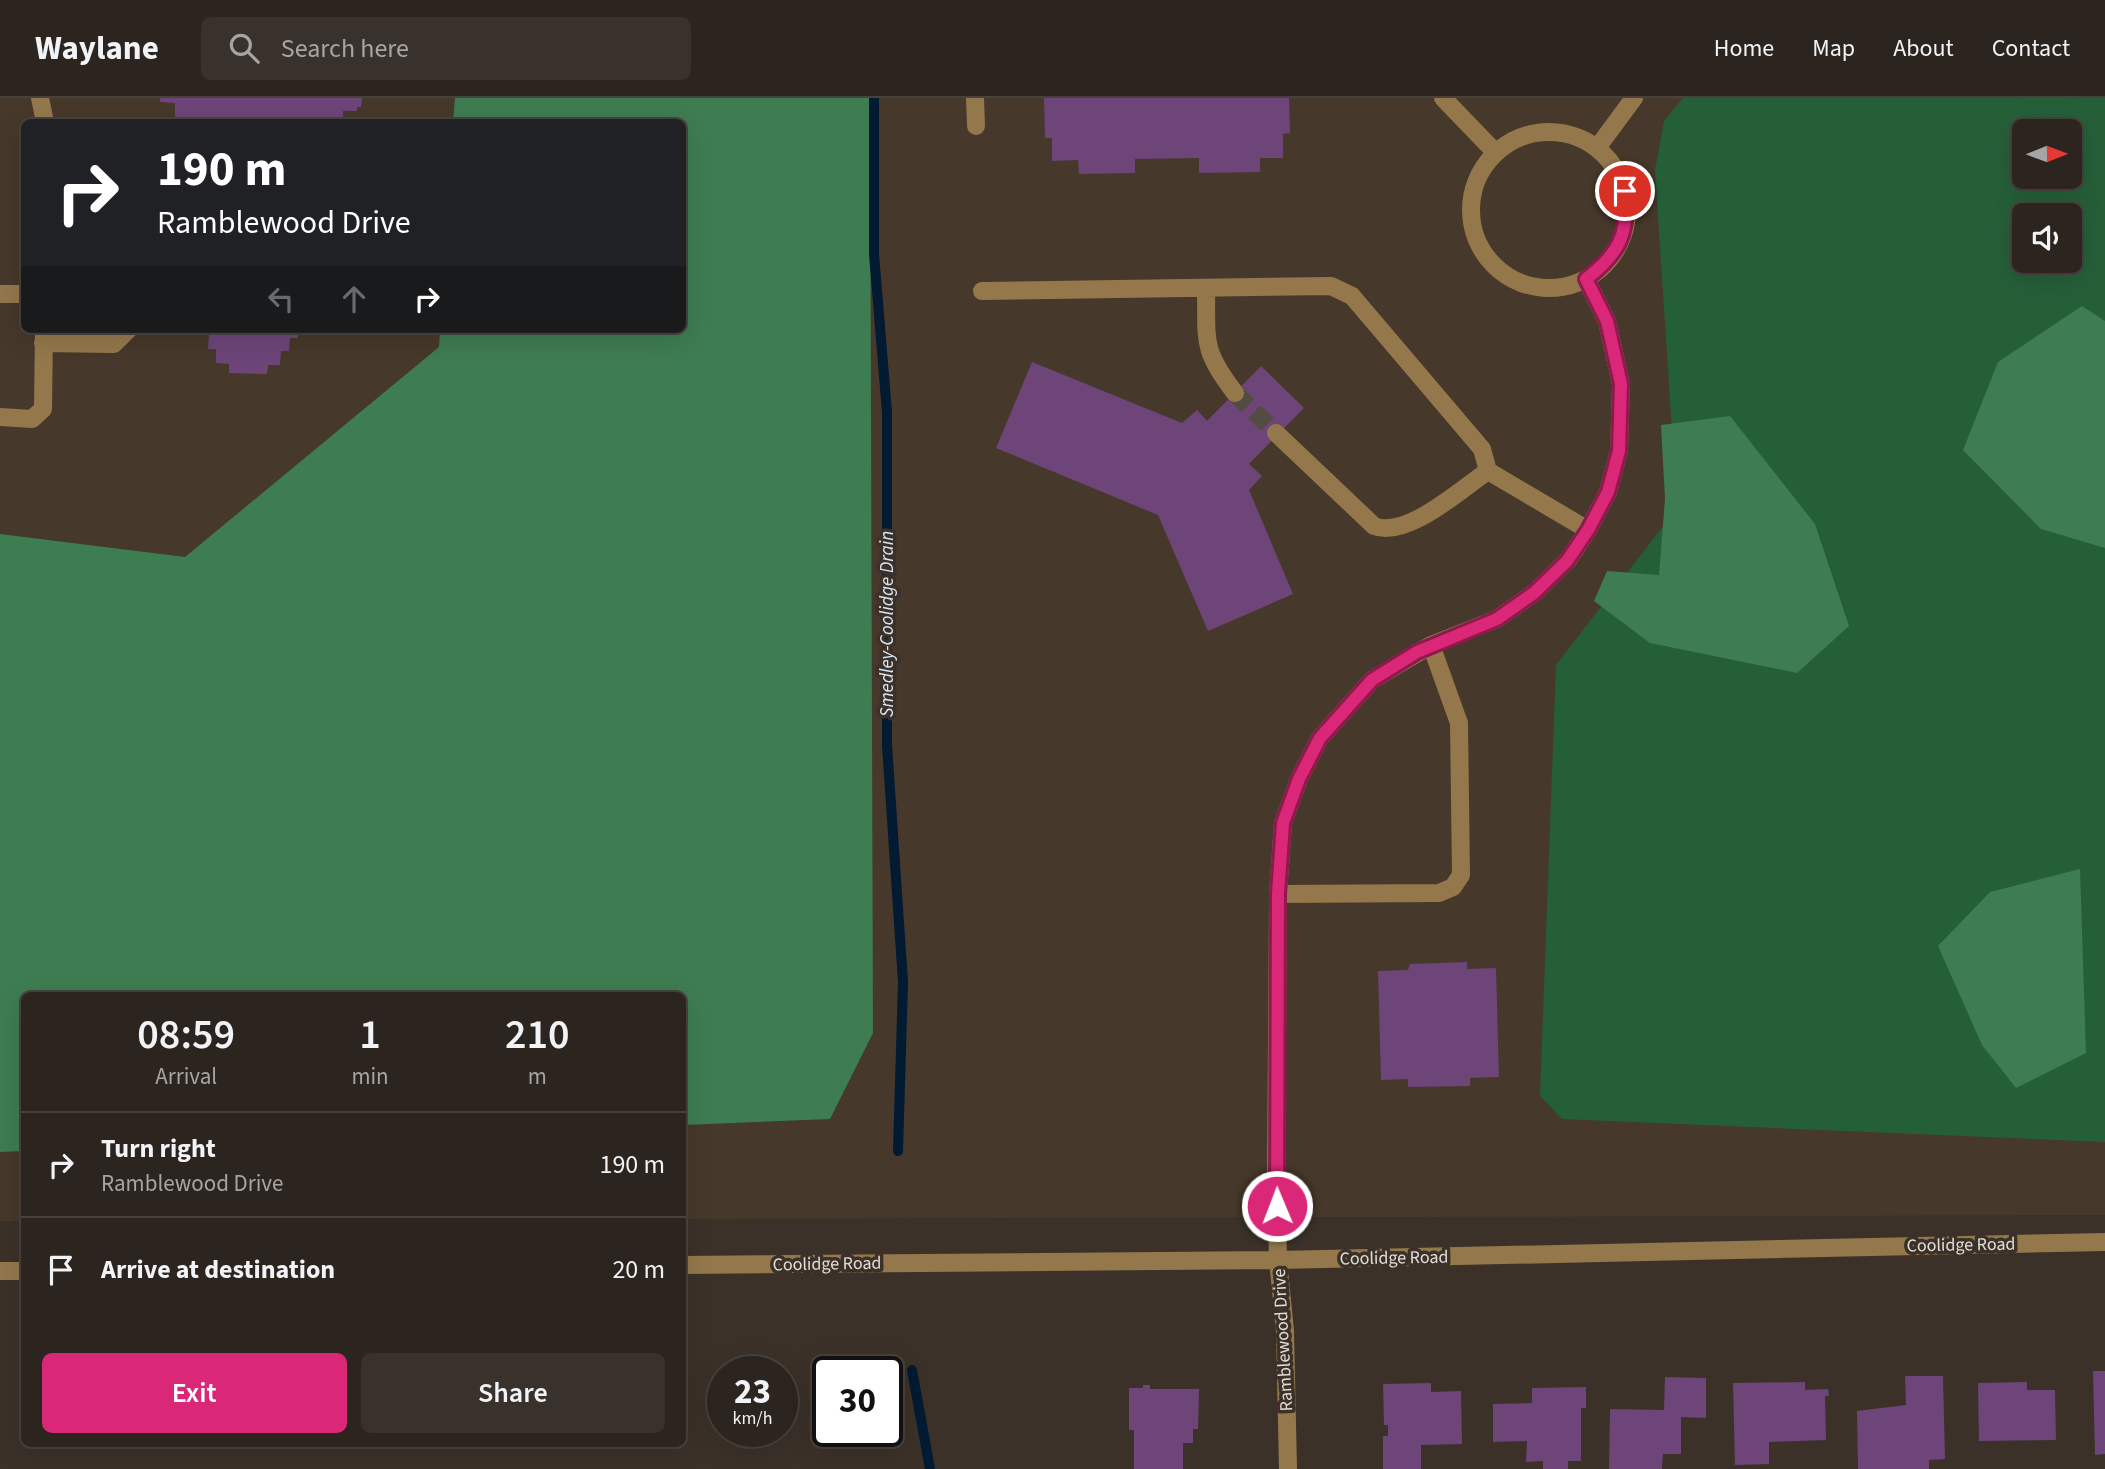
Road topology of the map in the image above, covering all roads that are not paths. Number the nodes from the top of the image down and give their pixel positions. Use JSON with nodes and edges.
{"nodes":[{"id":1,"x":40,"y":98,"type":"edge"},
{"id":2,"x":975,"y":98,"type":"edge"},
{"id":3,"x":1443,"y":98,"type":"edge"},
{"id":4,"x":1634,"y":98,"type":"edge"},
{"id":5,"x":45,"y":119,"type":"edge"},
{"id":6,"x":976,"y":126,"type":"dead end"},
{"id":7,"x":1597,"y":148,"type":"junction"},
{"id":8,"x":1495,"y":152,"type":"junction"},
{"id":9,"x":1586,"y":279,"type":"junction"},
{"id":10,"x":1206,"y":288,"type":"junction"},
{"id":11,"x":982,"y":291,"type":"dead end"},
{"id":12,"x":0,"y":294,"type":"edge"},
{"id":13,"x":21,"y":294,"type":"edge"},
{"id":14,"x":125,"y":333,"type":"edge"},
{"id":15,"x":43,"y":336,"type":"edge"},
{"id":16,"x":1235,"y":393,"type":"tunnel mouth"},
{"id":17,"x":0,"y":417,"type":"edge"},
{"id":18,"x":1276,"y":433,"type":"tunnel mouth"},
{"id":19,"x":1488,"y":471,"type":"junction"},
{"id":20,"x":1588,"y":530,"type":"junction"},
{"id":21,"x":1431,"y":645,"type":"junction"},
{"id":22,"x":1278,"y":894,"type":"junction"},
{"id":23,"x":2105,"y":1242,"type":"edge"},
{"id":24,"x":1278,"y":1260,"type":"junction"},
{"id":25,"x":686,"y":1265,"type":"edge"},
{"id":26,"x":0,"y":1271,"type":"edge"},
{"id":27,"x":21,"y":1271,"type":"edge"},
{"id":28,"x":1288,"y":1469,"type":"edge"}],
"edges":[{"from":1,"to":5,"type":"street"},
{"from":2,"to":6,"type":"street"},
{"from":3,"to":8,"type":"street"},
{"from":4,"to":7,"type":"street"},
{"from":7,"to":8,"type":"street"},
{"from":7,"to":9,"type":"street"},
{"from":8,"to":9,"type":"street"},
{"from":9,"to":20,"type":"street","name":"Ramblewood Drive"},
{"from":10,"to":11,"type":"street"},
{"from":10,"to":16,"type":"street"},
{"from":10,"to":19,"type":"street"},
{"from":12,"to":13,"type":"street"},
{"from":14,"to":15,"type":"street"},
{"from":15,"to":17,"type":"street"},
{"from":18,"to":19,"type":"street"},
{"from":19,"to":20,"type":"street"},
{"from":20,"to":21,"type":"street","name":"Ramblewood Drive"},
{"from":21,"to":22,"type":"street","name":"Ramblewood Drive"},
{"from":21,"to":22,"type":"street"},
{"from":22,"to":24,"type":"street","name":"Ramblewood Drive"},
{"from":23,"to":24,"type":"street","name":"Coolidge Road"},
{"from":24,"to":25,"type":"street","name":"Coolidge Road"},
{"from":24,"to":28,"type":"street","name":"Ramblewood Drive"},
{"from":26,"to":27,"type":"street"}]}
